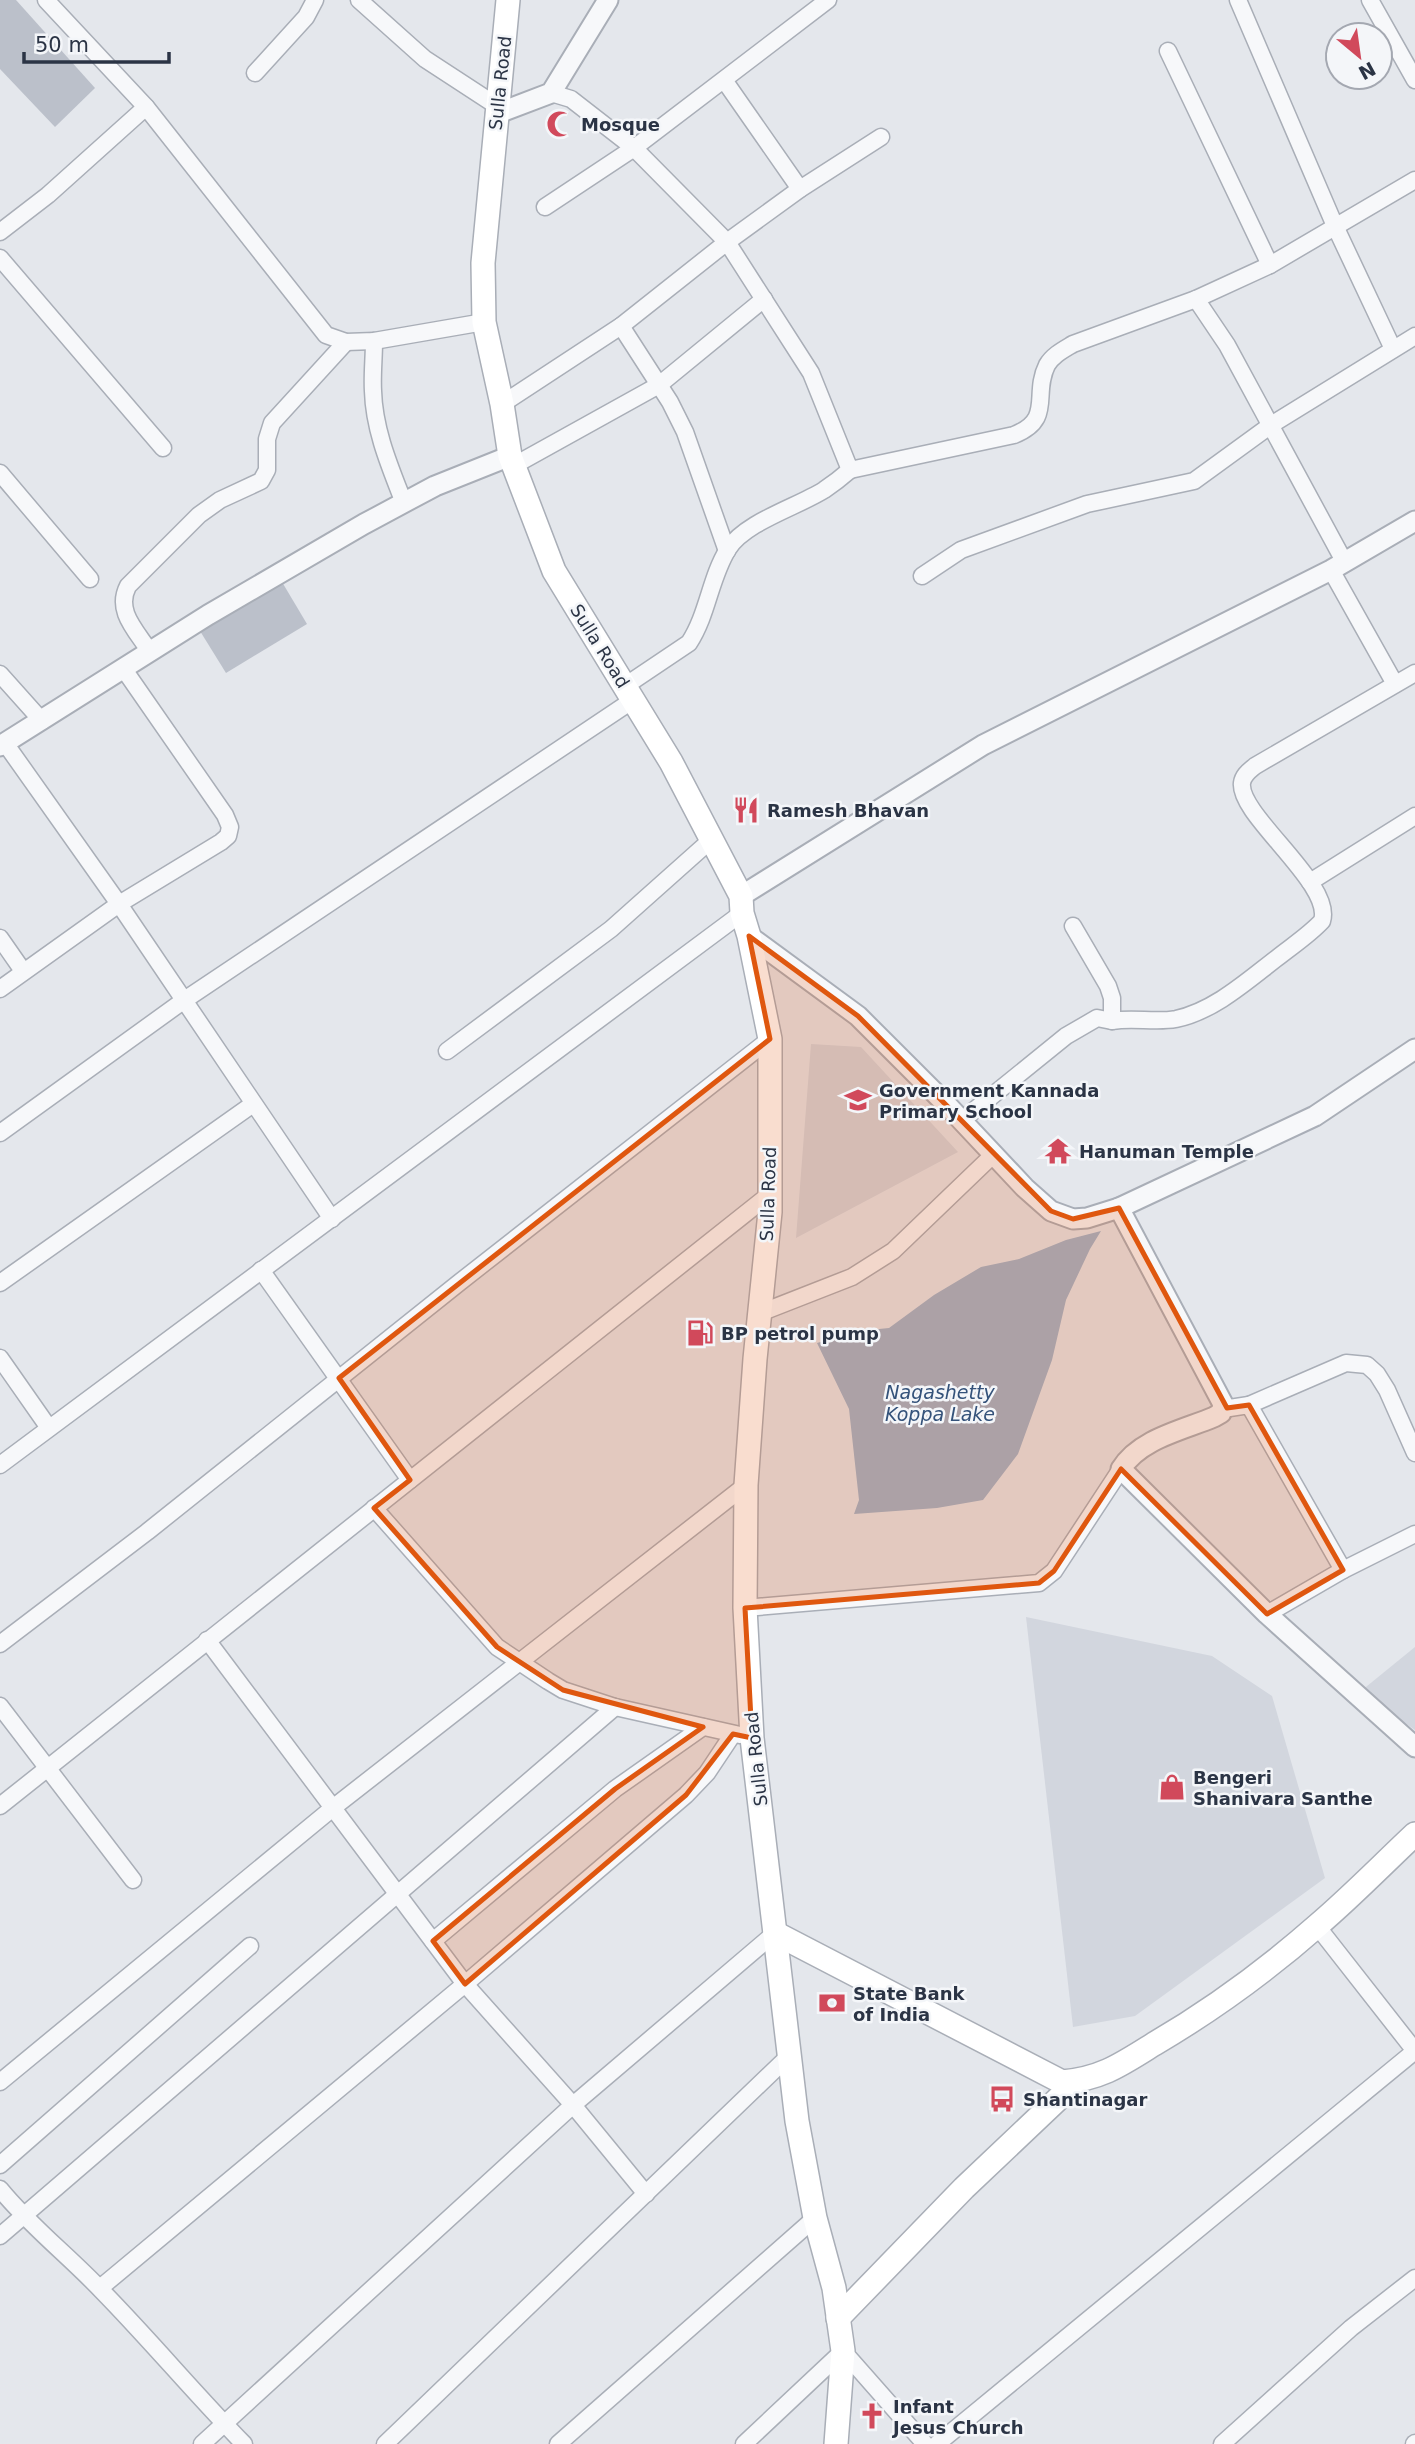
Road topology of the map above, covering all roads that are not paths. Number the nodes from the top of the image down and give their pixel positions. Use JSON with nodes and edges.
{"nodes":[{"id":1,"x":46,"y":0,"type":"edge"},
{"id":2,"x":315,"y":0,"type":"edge"},
{"id":3,"x":359,"y":0,"type":"edge"},
{"id":4,"x":508,"y":0,"type":"edge"},
{"id":5,"x":608,"y":0,"type":"edge"},
{"id":6,"x":1238,"y":0,"type":"edge"},
{"id":7,"x":1370,"y":0,"type":"edge"},
{"id":8,"x":817,"y":3,"type":"edge"},
{"id":9,"x":1168,"y":51,"type":"dead end"},
{"id":10,"x":255,"y":73,"type":"dead end"},
{"id":11,"x":724,"y":80,"type":"junction"},
{"id":12,"x":1415,"y":80,"type":"edge"},
{"id":13,"x":551,"y":93,"type":"junction"},
{"id":14,"x":145,"y":107,"type":"junction"},
{"id":15,"x":496,"y":110,"type":"junction"},
{"id":16,"x":881,"y":136,"type":"dead end"},
{"id":17,"x":634,"y":148,"type":"junction"},
{"id":18,"x":1415,"y":180,"type":"edge"},
{"id":19,"x":800,"y":190,"type":"junction"},
{"id":20,"x":545,"y":207,"type":"dead end"},
{"id":21,"x":1335,"y":226,"type":"junction"},
{"id":22,"x":0,"y":232,"type":"edge"},
{"id":23,"x":727,"y":242,"type":"junction"},
{"id":24,"x":0,"y":258,"type":"edge"},
{"id":25,"x":1270,"y":265,"type":"junction"},
{"id":26,"x":764,"y":299,"type":"junction"},
{"id":27,"x":1196,"y":299,"type":"junction"},
{"id":28,"x":484,"y":322,"type":"junction"},
{"id":29,"x":621,"y":326,"type":"junction"},
{"id":30,"x":1415,"y":336,"type":"edge"},
{"id":31,"x":374,"y":341,"type":"junction"},
{"id":32,"x":346,"y":342,"type":"junction"},
{"id":33,"x":1394,"y":349,"type":"junction"},
{"id":34,"x":659,"y":385,"type":"junction"},
{"id":35,"x":502,"y":404,"type":"junction"},
{"id":36,"x":1271,"y":425,"type":"junction"},
{"id":37,"x":163,"y":448,"type":"dead end"},
{"id":38,"x":512,"y":461,"type":"junction"},
{"id":39,"x":850,"y":470,"type":"junction"},
{"id":40,"x":0,"y":473,"type":"edge"},
{"id":41,"x":404,"y":503,"type":"junction"},
{"id":42,"x":1415,"y":521,"type":"edge"},
{"id":43,"x":727,"y":551,"type":"junction"},
{"id":44,"x":1338,"y":566,"type":"junction"},
{"id":45,"x":922,"y":576,"type":"dead end"},
{"id":46,"x":90,"y":579,"type":"dead end"},
{"id":47,"x":150,"y":652,"type":"junction"},
{"id":48,"x":123,"y":668,"type":"junction"},
{"id":49,"x":1415,"y":673,"type":"edge"},
{"id":50,"x":0,"y":674,"type":"edge"},
{"id":51,"x":1395,"y":684,"type":"junction"},
{"id":52,"x":629,"y":693,"type":"junction"},
{"id":53,"x":42,"y":721,"type":"junction"},
{"id":54,"x":3,"y":744,"type":"edge"},
{"id":55,"x":1415,"y":816,"type":"edge"},
{"id":56,"x":712,"y":839,"type":"junction"},
{"id":57,"x":1310,"y":882,"type":"junction"},
{"id":58,"x":119,"y":904,"type":"junction"},
{"id":59,"x":742,"y":904,"type":"junction"},
{"id":60,"x":1073,"y":926,"type":"dead end"},
{"id":61,"x":749,"y":936,"type":"junction"},
{"id":62,"x":0,"y":938,"type":"edge"},
{"id":63,"x":23,"y":971,"type":"junction"},
{"id":64,"x":0,"y":989,"type":"edge"},
{"id":65,"x":183,"y":1002,"type":"junction"},
{"id":66,"x":1112,"y":1021,"type":"junction"},
{"id":67,"x":770,"y":1039,"type":"junction"},
{"id":68,"x":1415,"y":1049,"type":"edge"},
{"id":69,"x":447,"y":1051,"type":"dead end"},
{"id":70,"x":253,"y":1104,"type":"junction"},
{"id":71,"x":961,"y":1121,"type":"junction"},
{"id":72,"x":0,"y":1133,"type":"edge"},
{"id":73,"x":995,"y":1154,"type":"junction"},
{"id":74,"x":770,"y":1194,"type":"junction"},
{"id":75,"x":1119,"y":1208,"type":"junction"},
{"id":76,"x":332,"y":1219,"type":"junction"},
{"id":77,"x":261,"y":1270,"type":"junction"},
{"id":78,"x":0,"y":1283,"type":"edge"},
{"id":79,"x":760,"y":1313,"type":"junction"},
{"id":80,"x":0,"y":1358,"type":"edge"},
{"id":81,"x":340,"y":1378,"type":"junction"},
{"id":82,"x":1249,"y":1405,"type":"junction"},
{"id":83,"x":1223,"y":1409,"type":"junction"},
{"id":84,"x":49,"y":1429,"type":"junction"},
{"id":85,"x":1415,"y":1453,"type":"edge"},
{"id":86,"x":0,"y":1465,"type":"edge"},
{"id":87,"x":1121,"y":1469,"type":"junction"},
{"id":88,"x":410,"y":1480,"type":"junction"},
{"id":89,"x":746,"y":1485,"type":"junction"},
{"id":90,"x":374,"y":1508,"type":"junction"},
{"id":91,"x":1415,"y":1534,"type":"edge"},
{"id":92,"x":1343,"y":1570,"type":"junction"},
{"id":93,"x":745,"y":1608,"type":"junction"},
{"id":94,"x":1267,"y":1614,"type":"junction"},
{"id":95,"x":207,"y":1640,"type":"junction"},
{"id":96,"x":0,"y":1644,"type":"edge"},
{"id":97,"x":520,"y":1662,"type":"junction"},
{"id":98,"x":0,"y":1706,"type":"edge"},
{"id":99,"x":615,"y":1707,"type":"junction"},
{"id":100,"x":703,"y":1727,"type":"junction"},
{"id":101,"x":742,"y":1736,"type":"junction"},
{"id":102,"x":1415,"y":1747,"type":"edge"},
{"id":103,"x":46,"y":1768,"type":"junction"},
{"id":104,"x":0,"y":1805,"type":"edge"},
{"id":105,"x":334,"y":1807,"type":"junction"},
{"id":106,"x":1415,"y":1833,"type":"edge"},
{"id":107,"x":133,"y":1880,"type":"dead end"},
{"id":108,"x":399,"y":1895,"type":"junction"},
{"id":109,"x":1317,"y":1926,"type":"junction"},
{"id":110,"x":775,"y":1933,"type":"junction"},
{"id":111,"x":433,"y":1941,"type":"junction"},
{"id":112,"x":250,"y":1946,"type":"dead end"},
{"id":113,"x":465,"y":1984,"type":"junction"},
{"id":114,"x":790,"y":2054,"type":"junction"},
{"id":115,"x":1077,"y":2081,"type":"junction"},
{"id":116,"x":0,"y":2082,"type":"edge"},
{"id":117,"x":573,"y":2105,"type":"junction"},
{"id":118,"x":0,"y":2165,"type":"edge"},
{"id":119,"x":0,"y":2189,"type":"edge"},
{"id":120,"x":646,"y":2194,"type":"junction"},
{"id":121,"x":22,"y":2216,"type":"junction"},
{"id":122,"x":815,"y":2218,"type":"junction"},
{"id":123,"x":0,"y":2236,"type":"edge"},
{"id":124,"x":1415,"y":2278,"type":"edge"},
{"id":125,"x":100,"y":2288,"type":"junction"},
{"id":126,"x":838,"y":2318,"type":"junction"},
{"id":127,"x":843,"y":2351,"type":"junction"},
{"id":128,"x":224,"y":2424,"type":"junction"},
{"id":129,"x":202,"y":2444,"type":"edge"},
{"id":130,"x":244,"y":2444,"type":"edge"},
{"id":131,"x":385,"y":2444,"type":"edge"},
{"id":132,"x":558,"y":2444,"type":"edge"},
{"id":133,"x":744,"y":2444,"type":"edge"},
{"id":134,"x":836,"y":2444,"type":"edge"},
{"id":135,"x":925,"y":2444,"type":"edge"},
{"id":136,"x":937,"y":2444,"type":"edge"},
{"id":137,"x":1222,"y":2444,"type":"edge"}],
"edges":[{"from":1,"to":14,"type":"street"},
{"from":2,"to":10,"type":"street"},
{"from":3,"to":15,"type":"street"},
{"from":4,"to":15,"type":"main road","name":"Sulla Road"},
{"from":5,"to":13,"type":"street"},
{"from":6,"to":21,"type":"street"},
{"from":7,"to":12,"type":"street"},
{"from":8,"to":11,"type":"street"},
{"from":9,"to":25,"type":"street"},
{"from":11,"to":17,"type":"street"},
{"from":11,"to":19,"type":"street"},
{"from":13,"to":15,"type":"street"},
{"from":13,"to":17,"type":"street"},
{"from":14,"to":22,"type":"street"},
{"from":14,"to":32,"type":"street"},
{"from":15,"to":28,"type":"main road","name":"Sulla Road"},
{"from":16,"to":19,"type":"street"},
{"from":17,"to":20,"type":"street"},
{"from":17,"to":23,"type":"street"},
{"from":18,"to":21,"type":"street"},
{"from":19,"to":23,"type":"street"},
{"from":21,"to":25,"type":"street"},
{"from":21,"to":33,"type":"street"},
{"from":23,"to":26,"type":"street"},
{"from":23,"to":29,"type":"street"},
{"from":24,"to":37,"type":"street"},
{"from":25,"to":27,"type":"street"},
{"from":26,"to":34,"type":"street"},
{"from":26,"to":39,"type":"street"},
{"from":27,"to":36,"type":"street"},
{"from":27,"to":39,"type":"street"},
{"from":28,"to":31,"type":"street"},
{"from":28,"to":35,"type":"main road","name":"Sulla Road"},
{"from":29,"to":34,"type":"street"},
{"from":29,"to":35,"type":"street"},
{"from":30,"to":33,"type":"street"},
{"from":31,"to":32,"type":"street"},
{"from":31,"to":41,"type":"street"},
{"from":32,"to":47,"type":"street"},
{"from":33,"to":36,"type":"street"},
{"from":34,"to":38,"type":"street"},
{"from":34,"to":43,"type":"street"},
{"from":35,"to":38,"type":"main road","name":"Sulla Road"},
{"from":36,"to":44,"type":"street"},
{"from":36,"to":45,"type":"street"},
{"from":38,"to":41,"type":"street"},
{"from":38,"to":52,"type":"main road","name":"Sulla Road"},
{"from":39,"to":43,"type":"street"},
{"from":40,"to":46,"type":"street"},
{"from":41,"to":47,"type":"street"},
{"from":42,"to":44,"type":"street"},
{"from":43,"to":52,"type":"street"},
{"from":44,"to":51,"type":"street"},
{"from":44,"to":59,"type":"street"},
{"from":47,"to":48,"type":"street"},
{"from":48,"to":53,"type":"street"},
{"from":48,"to":58,"type":"street"},
{"from":49,"to":51,"type":"street"},
{"from":50,"to":53,"type":"street"},
{"from":51,"to":57,"type":"street"},
{"from":52,"to":56,"type":"main road","name":"Sulla Road"},
{"from":52,"to":65,"type":"street"},
{"from":53,"to":54,"type":"street"},
{"from":54,"to":58,"type":"street"},
{"from":55,"to":57,"type":"street"},
{"from":56,"to":59,"type":"main road","name":"Sulla Road"},
{"from":56,"to":69,"type":"street"},
{"from":57,"to":66,"type":"street"},
{"from":58,"to":63,"type":"street"},
{"from":58,"to":65,"type":"street"},
{"from":59,"to":61,"type":"main road","name":"Sulla Road"},
{"from":59,"to":76,"type":"street"},
{"from":60,"to":66,"type":"street"},
{"from":61,"to":67,"type":"main road","name":"Sulla Road"},
{"from":61,"to":71,"type":"street"},
{"from":62,"to":63,"type":"street"},
{"from":63,"to":64,"type":"street"},
{"from":65,"to":70,"type":"street"},
{"from":65,"to":72,"type":"street"},
{"from":66,"to":71,"type":"street"},
{"from":67,"to":74,"type":"main road","name":"Sulla Road"},
{"from":67,"to":81,"type":"street"},
{"from":68,"to":75,"type":"street"},
{"from":70,"to":76,"type":"street"},
{"from":70,"to":78,"type":"street"},
{"from":71,"to":73,"type":"street"},
{"from":73,"to":75,"type":"street"},
{"from":73,"to":79,"type":"street"},
{"from":74,"to":79,"type":"main road","name":"Sulla Road"},
{"from":74,"to":88,"type":"street"},
{"from":75,"to":83,"type":"street"},
{"from":76,"to":77,"type":"street"},
{"from":77,"to":81,"type":"street"},
{"from":77,"to":84,"type":"street"},
{"from":79,"to":89,"type":"main road","name":"Sulla Road"},
{"from":80,"to":84,"type":"street"},
{"from":81,"to":88,"type":"street"},
{"from":81,"to":96,"type":"street"},
{"from":82,"to":83,"type":"street"},
{"from":82,"to":85,"type":"street"},
{"from":82,"to":92,"type":"street"},
{"from":83,"to":87,"type":"street"},
{"from":84,"to":86,"type":"street"},
{"from":87,"to":93,"type":"street"},
{"from":87,"to":94,"type":"street"},
{"from":88,"to":90,"type":"street"},
{"from":89,"to":93,"type":"main road","name":"Sulla Road"},
{"from":89,"to":97,"type":"street"},
{"from":90,"to":95,"type":"street"},
{"from":90,"to":97,"type":"street"},
{"from":91,"to":92,"type":"street"},
{"from":92,"to":94,"type":"street"},
{"from":93,"to":101,"type":"main road","name":"Sulla Road"},
{"from":94,"to":102,"type":"street"},
{"from":95,"to":103,"type":"street"},
{"from":95,"to":105,"type":"street"},
{"from":97,"to":99,"type":"street"},
{"from":97,"to":105,"type":"street"},
{"from":98,"to":103,"type":"street"},
{"from":99,"to":100,"type":"street"},
{"from":99,"to":108,"type":"street"},
{"from":100,"to":101,"type":"street"},
{"from":100,"to":111,"type":"street"},
{"from":101,"to":110,"type":"main road","name":"Sulla Road"},
{"from":101,"to":113,"type":"street"},
{"from":103,"to":104,"type":"street"},
{"from":103,"to":107,"type":"street"},
{"from":105,"to":108,"type":"street"},
{"from":105,"to":116,"type":"street"},
{"from":106,"to":109,"type":"main road"},
{"from":108,"to":111,"type":"street"},
{"from":108,"to":121,"type":"street"},
{"from":109,"to":115,"type":"main road"},
{"from":109,"to":136,"type":"street"},
{"from":110,"to":114,"type":"main road","name":"Sulla Road"},
{"from":110,"to":115,"type":"main road"},
{"from":110,"to":117,"type":"street"},
{"from":111,"to":113,"type":"street"},
{"from":112,"to":118,"type":"street"},
{"from":113,"to":117,"type":"street"},
{"from":113,"to":125,"type":"street"},
{"from":114,"to":120,"type":"street"},
{"from":114,"to":122,"type":"main road","name":"Sulla Road"},
{"from":115,"to":126,"type":"main road"},
{"from":117,"to":120,"type":"street"},
{"from":117,"to":128,"type":"street"},
{"from":119,"to":121,"type":"street"},
{"from":120,"to":131,"type":"street"},
{"from":121,"to":123,"type":"street"},
{"from":121,"to":125,"type":"street"},
{"from":122,"to":126,"type":"main road","name":"Sulla Road"},
{"from":122,"to":132,"type":"street"},
{"from":124,"to":137,"type":"street"},
{"from":125,"to":128,"type":"street"},
{"from":126,"to":127,"type":"main road","name":"Sulla Road"},
{"from":127,"to":133,"type":"street"},
{"from":127,"to":134,"type":"main road","name":"Sulla Road"},
{"from":127,"to":135,"type":"street"},
{"from":128,"to":129,"type":"street"},
{"from":128,"to":130,"type":"street"}]}
